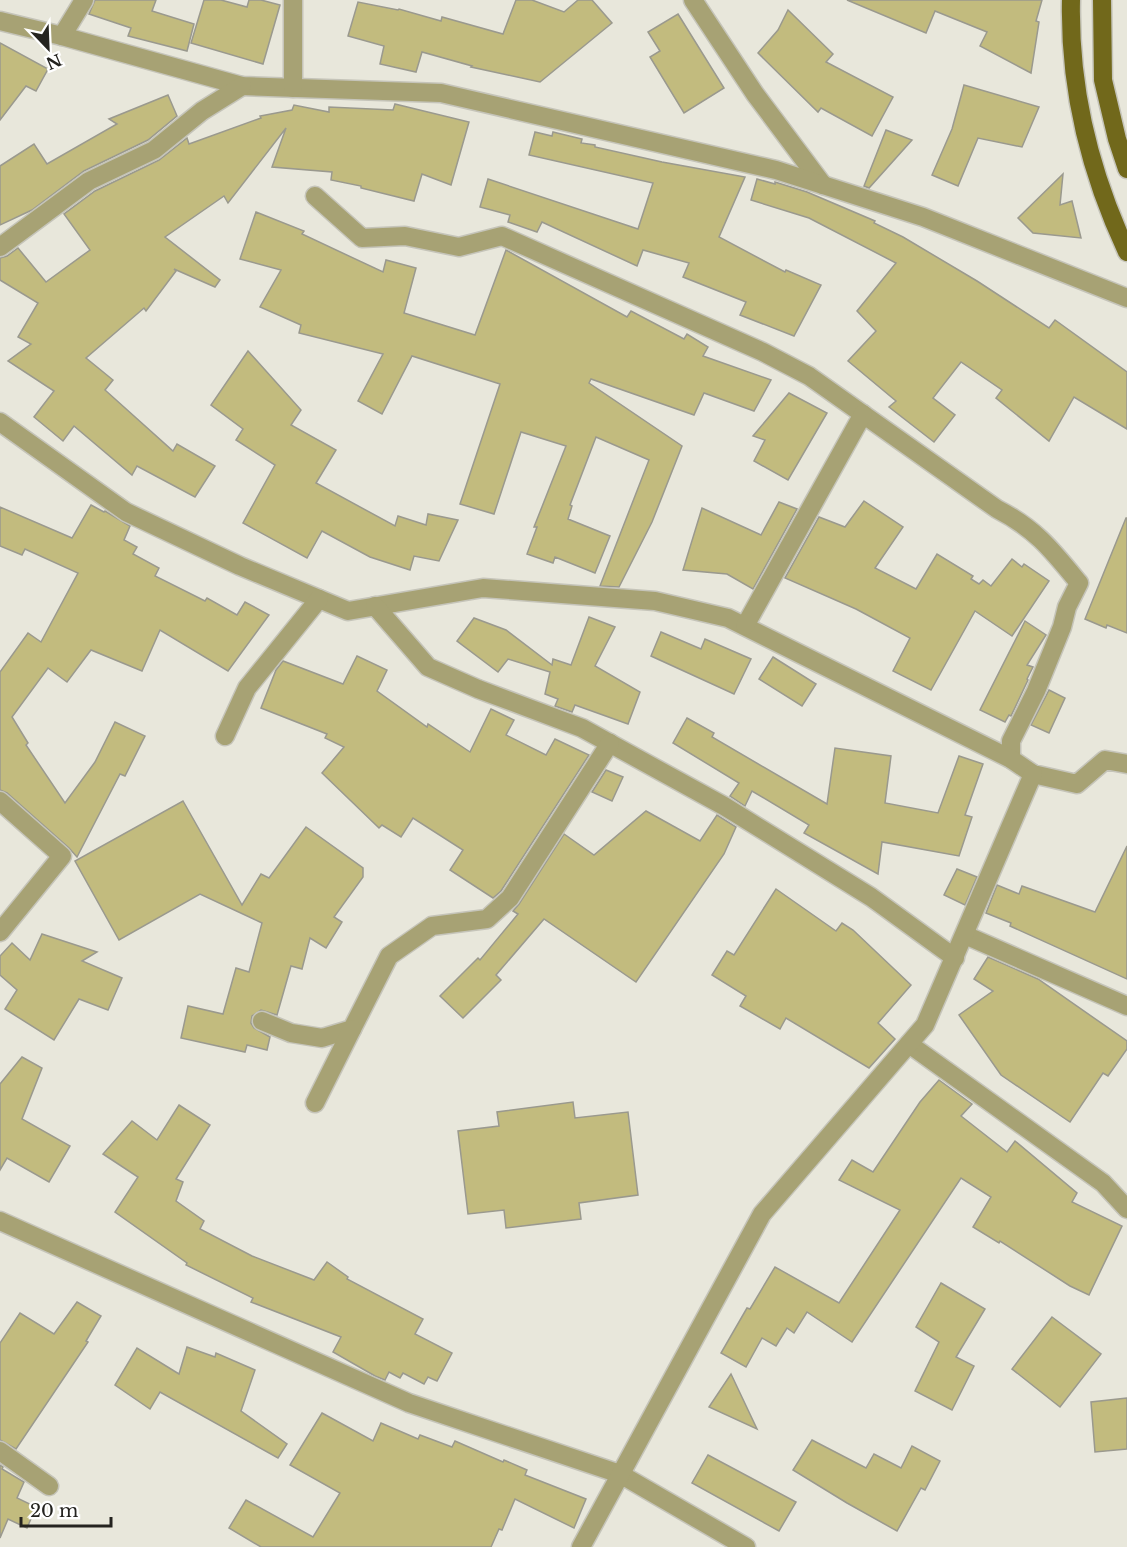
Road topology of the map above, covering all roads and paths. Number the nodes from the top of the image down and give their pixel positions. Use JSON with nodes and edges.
{"nodes":[{"id":1,"x":84,"y":0,"type":"edge"},
{"id":2,"x":293,"y":0,"type":"edge"},
{"id":3,"x":693,"y":0,"type":"edge"},
{"id":4,"x":1071,"y":0,"type":"edge"},
{"id":5,"x":1102,"y":0,"type":"edge"},
{"id":6,"x":0,"y":21,"type":"edge"},
{"id":7,"x":62,"y":36,"type":"junction"},
{"id":8,"x":242,"y":86,"type":"junction"},
{"id":9,"x":293,"y":88,"type":"junction"},
{"id":10,"x":1127,"y":169,"type":"edge"},
{"id":11,"x":823,"y":185,"type":"junction"},
{"id":12,"x":315,"y":196,"type":"dead end"},
{"id":13,"x":0,"y":246,"type":"edge"},
{"id":14,"x":1127,"y":252,"type":"edge"},
{"id":15,"x":1127,"y":298,"type":"edge"},
{"id":16,"x":863,"y":414,"type":"junction"},
{"id":17,"x":0,"y":422,"type":"edge"},
{"id":18,"x":319,"y":599,"type":"junction"},
{"id":19,"x":375,"y":606,"type":"junction"},
{"id":20,"x":745,"y":626,"type":"junction"},
{"id":21,"x":225,"y":736,"type":"dead end"},
{"id":22,"x":610,"y":743,"type":"junction"},
{"id":23,"x":1011,"y":759,"type":"junction"},
{"id":24,"x":1127,"y":764,"type":"edge"},
{"id":25,"x":1034,"y":774,"type":"junction"},
{"id":26,"x":0,"y":801,"type":"edge"},
{"id":27,"x":0,"y":932,"type":"edge"},
{"id":28,"x":964,"y":935,"type":"junction"},
{"id":29,"x":955,"y":958,"type":"junction"},
{"id":30,"x":1127,"y":1006,"type":"edge"},
{"id":31,"x":262,"y":1021,"type":"dead end"},
{"id":32,"x":352,"y":1029,"type":"junction"},
{"id":33,"x":909,"y":1044,"type":"junction"},
{"id":34,"x":315,"y":1103,"type":"dead end"},
{"id":35,"x":1127,"y":1209,"type":"edge"},
{"id":36,"x":4,"y":1230,"type":"edge"},
{"id":37,"x":0,"y":1451,"type":"edge"},
{"id":38,"x":620,"y":1473,"type":"junction"},
{"id":39,"x":49,"y":1486,"type":"dead end"},
{"id":40,"x":581,"y":1547,"type":"edge"},
{"id":41,"x":746,"y":1547,"type":"edge"}],
"edges":[{"from":1,"to":7,"type":"street"},
{"from":2,"to":9,"type":"street"},
{"from":3,"to":11,"type":"street"},
{"from":4,"to":14,"type":"main road"},
{"from":5,"to":10,"type":"main road"},
{"from":6,"to":7,"type":"street"},
{"from":7,"to":8,"type":"street"},
{"from":8,"to":9,"type":"street"},
{"from":8,"to":13,"type":"street"},
{"from":9,"to":11,"type":"street"},
{"from":11,"to":15,"type":"street"},
{"from":12,"to":16,"type":"street"},
{"from":16,"to":20,"type":"street"},
{"from":16,"to":23,"type":"street"},
{"from":17,"to":18,"type":"street"},
{"from":18,"to":19,"type":"street"},
{"from":18,"to":21,"type":"street"},
{"from":19,"to":20,"type":"street"},
{"from":19,"to":22,"type":"street"},
{"from":20,"to":23,"type":"street"},
{"from":22,"to":29,"type":"street"},
{"from":22,"to":32,"type":"street"},
{"from":23,"to":25,"type":"street"},
{"from":24,"to":25,"type":"street"},
{"from":25,"to":28,"type":"street"},
{"from":26,"to":27,"type":"street"},
{"from":28,"to":29,"type":"street"},
{"from":28,"to":30,"type":"street"},
{"from":29,"to":33,"type":"street"},
{"from":31,"to":32,"type":"street"},
{"from":32,"to":34,"type":"street"},
{"from":33,"to":35,"type":"street"},
{"from":33,"to":38,"type":"street"},
{"from":36,"to":38,"type":"street"},
{"from":37,"to":39,"type":"street"},
{"from":38,"to":40,"type":"street"},
{"from":38,"to":41,"type":"street"}]}
